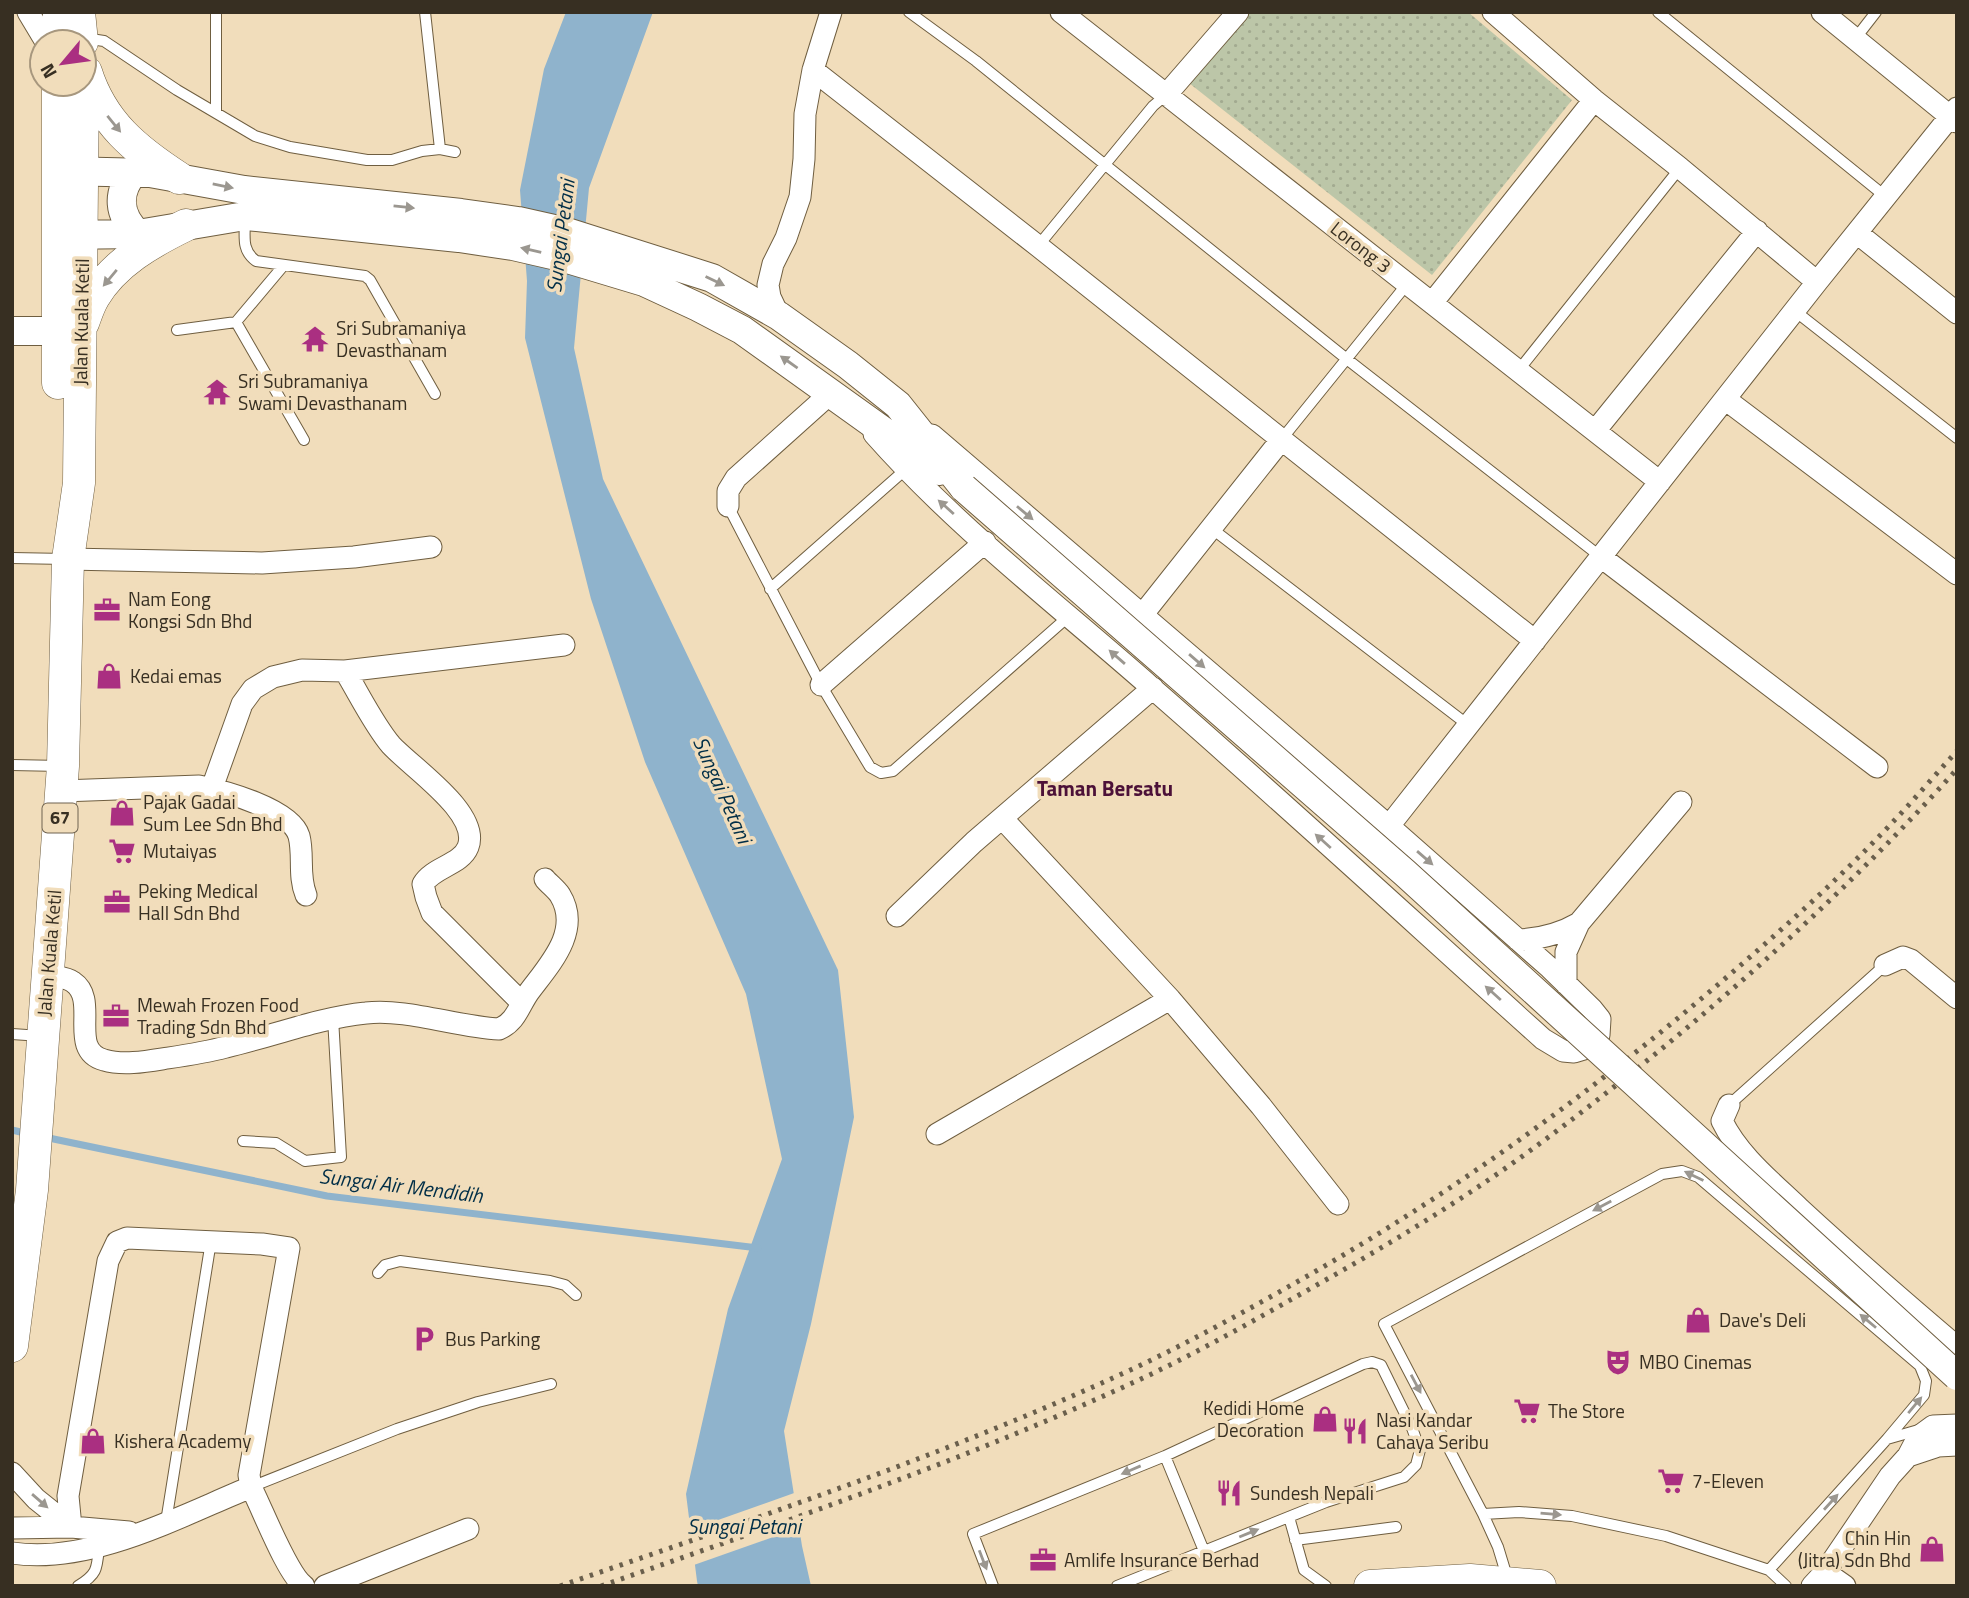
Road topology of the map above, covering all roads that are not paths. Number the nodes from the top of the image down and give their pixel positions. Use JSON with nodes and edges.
{"nodes":[{"id":1,"x":28,"y":12,"type":"edge"},
{"id":2,"x":59,"y":12,"type":"edge"},
{"id":3,"x":216,"y":12,"type":"edge"},
{"id":4,"x":425,"y":12,"type":"edge"},
{"id":5,"x":831,"y":12,"type":"edge"},
{"id":6,"x":909,"y":12,"type":"edge"},
{"id":7,"x":1061,"y":12,"type":"edge"},
{"id":8,"x":1238,"y":12,"type":"edge"},
{"id":9,"x":1493,"y":12,"type":"edge"},
{"id":10,"x":1658,"y":12,"type":"edge"},
{"id":11,"x":1822,"y":12,"type":"edge"},
{"id":12,"x":1876,"y":12,"type":"edge"},
{"id":13,"x":38,"y":28,"type":"edge"},
{"id":14,"x":70,"y":28,"type":"edge"},
{"id":15,"x":1855,"y":39,"type":"junction"},
{"id":16,"x":98,"y":41,"type":"edge"},
{"id":17,"x":813,"y":70,"type":"junction"},
{"id":18,"x":1166,"y":94,"type":"junction"},
{"id":19,"x":60,"y":98,"type":"edge"},
{"id":20,"x":81,"y":98,"type":"edge"},
{"id":21,"x":97,"y":98,"type":"edge"},
{"id":22,"x":1594,"y":100,"type":"junction"},
{"id":23,"x":216,"y":113,"type":"junction"},
{"id":24,"x":1954,"y":115,"type":"edge"},
{"id":25,"x":440,"y":149,"type":"junction"},
{"id":26,"x":455,"y":152,"type":"dead end"},
{"id":27,"x":1107,"y":166,"type":"junction"},
{"id":28,"x":1680,"y":168,"type":"junction"},
{"id":29,"x":71,"y":171,"type":"junction"},
{"id":30,"x":134,"y":172,"type":"junction"},
{"id":31,"x":179,"y":178,"type":"junction"},
{"id":32,"x":1886,"y":197,"type":"junction"},
{"id":33,"x":335,"y":212,"type":"junction"},
{"id":34,"x":245,"y":216,"type":"junction"},
{"id":35,"x":186,"y":225,"type":"junction"},
{"id":36,"x":1757,"y":231,"type":"junction"},
{"id":37,"x":138,"y":233,"type":"junction"},
{"id":38,"x":1857,"y":233,"type":"junction"},
{"id":39,"x":71,"y":236,"type":"junction"},
{"id":40,"x":1038,"y":246,"type":"junction"},
{"id":41,"x":284,"y":265,"type":"junction"},
{"id":42,"x":647,"y":270,"type":"junction"},
{"id":43,"x":1817,"y":282,"type":"junction"},
{"id":44,"x":1407,"y":284,"type":"junction"},
{"id":45,"x":1432,"y":303,"type":"junction"},
{"id":46,"x":1795,"y":311,"type":"junction"},
{"id":47,"x":1957,"y":313,"type":"edge"},
{"id":48,"x":779,"y":316,"type":"junction"},
{"id":49,"x":236,"y":322,"type":"junction"},
{"id":50,"x":177,"y":330,"type":"dead end"},
{"id":51,"x":12,"y":331,"type":"edge"},
{"id":52,"x":69,"y":331,"type":"junction"},
{"id":53,"x":1348,"y":360,"type":"junction"},
{"id":54,"x":1518,"y":371,"type":"junction"},
{"id":55,"x":832,"y":392,"type":"junction"},
{"id":56,"x":435,"y":394,"type":"dead end"},
{"id":57,"x":1725,"y":399,"type":"junction"},
{"id":58,"x":898,"y":405,"type":"junction"},
{"id":59,"x":859,"y":412,"type":"junction"},
{"id":60,"x":1595,"y":431,"type":"junction"},
{"id":61,"x":1957,"y":439,"type":"edge"},
{"id":62,"x":304,"y":440,"type":"dead end"},
{"id":63,"x":1281,"y":440,"type":"junction"},
{"id":64,"x":905,"y":470,"type":"junction"},
{"id":65,"x":1660,"y":482,"type":"junction"},
{"id":66,"x":964,"y":488,"type":"junction"},
{"id":67,"x":728,"y":506,"type":"joint"},
{"id":68,"x":1211,"y":528,"type":"junction"},
{"id":69,"x":985,"y":542,"type":"junction"},
{"id":70,"x":431,"y":547,"type":"dead end"},
{"id":71,"x":1601,"y":557,"type":"junction"},
{"id":72,"x":12,"y":558,"type":"edge"},
{"id":73,"x":68,"y":559,"type":"junction"},
{"id":74,"x":1957,"y":574,"type":"edge"},
{"id":75,"x":770,"y":590,"type":"junction"},
{"id":76,"x":1143,"y":614,"type":"junction"},
{"id":77,"x":1069,"y":616,"type":"junction"},
{"id":78,"x":1535,"y":641,"type":"junction"},
{"id":79,"x":564,"y":645,"type":"dead end"},
{"id":80,"x":345,"y":671,"type":"junction"},
{"id":81,"x":821,"y":685,"type":"junction"},
{"id":82,"x":1153,"y":688,"type":"junction"},
{"id":83,"x":1468,"y":725,"type":"junction"},
{"id":84,"x":12,"y":765,"type":"edge"},
{"id":85,"x":1877,"y":767,"type":"dead end"},
{"id":86,"x":63,"y":778,"type":"junction"},
{"id":87,"x":212,"y":788,"type":"junction"},
{"id":88,"x":1681,"y":802,"type":"dead end"},
{"id":89,"x":1002,"y":818,"type":"junction"},
{"id":90,"x":1389,"y":826,"type":"junction"},
{"id":91,"x":545,"y":879,"type":"dead end"},
{"id":92,"x":306,"y":895,"type":"dead end"},
{"id":93,"x":897,"y":916,"type":"dead end"},
{"id":94,"x":1579,"y":923,"type":"junction"},
{"id":95,"x":1518,"y":940,"type":"junction"},
{"id":96,"x":1885,"y":965,"type":"joint"},
{"id":97,"x":48,"y":975,"type":"junction"},
{"id":98,"x":1566,"y":984,"type":"junction"},
{"id":99,"x":1957,"y":998,"type":"edge"},
{"id":100,"x":1170,"y":999,"type":"junction"},
{"id":101,"x":522,"y":1003,"type":"junction"},
{"id":102,"x":333,"y":1018,"type":"junction"},
{"id":103,"x":27,"y":1035,"type":"edge"},
{"id":104,"x":1729,"y":1105,"type":"joint"},
{"id":105,"x":937,"y":1135,"type":"dead end"},
{"id":106,"x":243,"y":1141,"type":"dead end"},
{"id":107,"x":1338,"y":1204,"type":"dead end"},
{"id":108,"x":211,"y":1241,"type":"junction"},
{"id":109,"x":377,"y":1273,"type":"dead end"},
{"id":110,"x":576,"y":1295,"type":"dead end"},
{"id":111,"x":12,"y":1346,"type":"edge"},
{"id":112,"x":1957,"y":1347,"type":"edge"},
{"id":113,"x":1957,"y":1376,"type":"edge"},
{"id":114,"x":551,"y":1384,"type":"dead end"},
{"id":115,"x":1957,"y":1424,"type":"edge"},
{"id":116,"x":1933,"y":1426,"type":"junction"},
{"id":117,"x":1887,"y":1439,"type":"junction"},
{"id":118,"x":1957,"y":1445,"type":"edge"},
{"id":119,"x":1908,"y":1456,"type":"junction"},
{"id":120,"x":1165,"y":1457,"type":"junction"},
{"id":121,"x":12,"y":1473,"type":"edge"},
{"id":122,"x":251,"y":1487,"type":"junction"},
{"id":123,"x":1483,"y":1514,"type":"junction"},
{"id":124,"x":1289,"y":1517,"type":"junction"},
{"id":125,"x":166,"y":1522,"type":"junction"},
{"id":126,"x":71,"y":1527,"type":"junction"},
{"id":127,"x":1396,"y":1527,"type":"dead end"},
{"id":128,"x":12,"y":1528,"type":"edge"},
{"id":129,"x":468,"y":1530,"type":"dead end"},
{"id":130,"x":138,"y":1533,"type":"junction"},
{"id":131,"x":1296,"y":1540,"type":"junction"},
{"id":132,"x":99,"y":1546,"type":"junction"},
{"id":133,"x":1204,"y":1551,"type":"junction"},
{"id":134,"x":12,"y":1552,"type":"edge"},
{"id":135,"x":41,"y":1556,"type":"junction"},
{"id":136,"x":12,"y":1566,"type":"edge"},
{"id":137,"x":1769,"y":1570,"type":"junction"},
{"id":138,"x":1821,"y":1581,"type":"edge"},
{"id":139,"x":1509,"y":1582,"type":"junction"},
{"id":140,"x":78,"y":1586,"type":"edge"},
{"id":141,"x":304,"y":1586,"type":"edge"},
{"id":142,"x":325,"y":1586,"type":"edge"},
{"id":143,"x":993,"y":1586,"type":"edge"},
{"id":144,"x":1117,"y":1586,"type":"edge"},
{"id":145,"x":1326,"y":1586,"type":"edge"},
{"id":146,"x":1370,"y":1586,"type":"edge"},
{"id":147,"x":1540,"y":1586,"type":"edge"},
{"id":148,"x":1786,"y":1586,"type":"edge"},
{"id":149,"x":1845,"y":1586,"type":"edge"}],
"edges":[{"from":1,"to":13,"type":"street"},
{"from":2,"to":14,"type":"main road"},
{"from":3,"to":23,"type":"lane"},
{"from":4,"to":25,"type":"lane"},
{"from":5,"to":17,"type":"street"},
{"from":6,"to":27,"type":"lane"},
{"from":7,"to":18,"type":"street","name":"Lorong 3"},
{"from":8,"to":18,"type":"street"},
{"from":9,"to":22,"type":"street"},
{"from":10,"to":32,"type":"lane"},
{"from":11,"to":15,"type":"street"},
{"from":12,"to":15,"type":"lane"},
{"from":15,"to":24,"type":"street"},
{"from":16,"to":23,"type":"lane"},
{"from":17,"to":40,"type":"street"},
{"from":17,"to":48,"type":"street"},
{"from":18,"to":27,"type":"lane"},
{"from":18,"to":44,"type":"street","name":"Lorong 3"},
{"from":19,"to":29,"type":"main road","name":"Jalan Kuala Ketil","number":"67"},
{"from":20,"to":29,"type":"main road","name":"Jalan Kuala Ketil","number":"67"},
{"from":21,"to":31,"type":"main road","one_way":true},
{"from":22,"to":28,"type":"street"},
{"from":22,"to":45,"type":"street"},
{"from":23,"to":25,"type":"lane"},
{"from":24,"to":32,"type":"street"},
{"from":25,"to":26,"type":"lane"},
{"from":27,"to":40,"type":"lane"},
{"from":27,"to":53,"type":"lane"},
{"from":28,"to":36,"type":"street"},
{"from":28,"to":54,"type":"lane"},
{"from":29,"to":30,"type":"street"},
{"from":29,"to":39,"type":"main road","name":"Jalan Kuala Ketil","number":"67"},
{"from":30,"to":31,"type":"street"},
{"from":30,"to":37,"type":"street"},
{"from":31,"to":33,"type":"street","one_way":true},
{"from":32,"to":38,"type":"street"},
{"from":33,"to":34,"type":"street"},
{"from":33,"to":42,"type":"street"},
{"from":34,"to":35,"type":"street"},
{"from":34,"to":41,"type":"lane"},
{"from":35,"to":37,"type":"street"},
{"from":35,"to":52,"type":"main road","one_way":true},
{"from":36,"to":43,"type":"street"},
{"from":36,"to":60,"type":"street"},
{"from":37,"to":39,"type":"street"},
{"from":38,"to":43,"type":"street"},
{"from":38,"to":47,"type":"street"},
{"from":39,"to":52,"type":"main road","name":"Jalan Kuala Ketil","number":"67"},
{"from":40,"to":63,"type":"street"},
{"from":41,"to":49,"type":"lane"},
{"from":41,"to":56,"type":"lane"},
{"from":42,"to":48,"type":"street","one_way":true},
{"from":55,"to":42,"type":"street","one_way":true},
{"from":43,"to":46,"type":"street"},
{"from":44,"to":45,"type":"street","name":"Lorong 3"},
{"from":44,"to":53,"type":"lane"},
{"from":45,"to":54,"type":"street","name":"Lorong 3"},
{"from":46,"to":57,"type":"street"},
{"from":46,"to":61,"type":"lane"},
{"from":48,"to":58,"type":"street"},
{"from":49,"to":50,"type":"lane"},
{"from":49,"to":62,"type":"lane"},
{"from":51,"to":52,"type":"street"},
{"from":52,"to":73,"type":"main road","name":"Jalan Kuala Ketil","number":"67"},
{"from":53,"to":63,"type":"lane"},
{"from":53,"to":71,"type":"lane"},
{"from":54,"to":60,"type":"street","name":"Lorong 3"},
{"from":55,"to":59,"type":"street"},
{"from":55,"to":67,"type":"street"},
{"from":57,"to":65,"type":"street"},
{"from":57,"to":74,"type":"street"},
{"from":58,"to":66,"type":"street"},
{"from":58,"to":76,"type":"street","one_way":true},
{"from":59,"to":64,"type":"street"},
{"from":59,"to":66,"type":"street"},
{"from":60,"to":65,"type":"street","name":"Lorong 3"},
{"from":63,"to":68,"type":"street"},
{"from":63,"to":78,"type":"street"},
{"from":69,"to":64,"type":"street","one_way":true},
{"from":64,"to":75,"type":"lane"},
{"from":65,"to":71,"type":"street"},
{"from":66,"to":113,"type":"street","bridge":true},
{"from":67,"to":75,"type":"lane"},
{"from":68,"to":76,"type":"street"},
{"from":68,"to":83,"type":"lane"},
{"from":69,"to":77,"type":"street"},
{"from":69,"to":81,"type":"street"},
{"from":70,"to":73,"type":"street"},
{"from":71,"to":78,"type":"street"},
{"from":71,"to":85,"type":"street"},
{"from":72,"to":73,"type":"lane"},
{"from":73,"to":86,"type":"main road","name":"Jalan Kuala Ketil","number":"67"},
{"from":75,"to":81,"type":"lane"},
{"from":76,"to":90,"type":"street","one_way":true},
{"from":77,"to":81,"type":"lane"},
{"from":82,"to":77,"type":"street","one_way":true},
{"from":78,"to":83,"type":"street"},
{"from":79,"to":80,"type":"street"},
{"from":80,"to":87,"type":"street"},
{"from":80,"to":101,"type":"street"},
{"from":82,"to":89,"type":"street"},
{"from":98,"to":82,"type":"street","one_way":true},
{"from":83,"to":90,"type":"street"},
{"from":84,"to":86,"type":"lane"},
{"from":86,"to":87,"type":"street"},
{"from":86,"to":97,"type":"main road","name":"Jalan Kuala Ketil","number":"67"},
{"from":87,"to":92,"type":"street"},
{"from":88,"to":94,"type":"street"},
{"from":89,"to":93,"type":"street"},
{"from":89,"to":100,"type":"street"},
{"from":90,"to":95,"type":"street","one_way":true},
{"from":91,"to":101,"type":"street"},
{"from":94,"to":95,"type":"street"},
{"from":94,"to":98,"type":"street"},
{"from":95,"to":98,"type":"street"},
{"from":96,"to":99,"type":"street"},
{"from":96,"to":104,"type":"lane"},
{"from":97,"to":102,"type":"street"},
{"from":97,"to":103,"type":"main road","name":"Jalan Kuala Ketil","number":"67"},
{"from":100,"to":105,"type":"street"},
{"from":100,"to":107,"type":"street"},
{"from":101,"to":102,"type":"street"},
{"from":102,"to":106,"type":"lane"},
{"from":103,"to":111,"type":"main road","name":"Jalan Kuala Ketil","number":"67"},
{"from":104,"to":112,"type":"street"},
{"from":108,"to":122,"type":"street"},
{"from":108,"to":125,"type":"lane"},
{"from":108,"to":126,"type":"street"},
{"from":109,"to":110,"type":"lane"},
{"from":114,"to":122,"type":"lane"},
{"from":115,"to":116,"type":"street"},
{"from":116,"to":117,"type":"lane"},
{"from":116,"to":119,"type":"street"},
{"from":117,"to":123,"type":"lane","one_way":true},
{"from":137,"to":117,"type":"lane","one_way":true},
{"from":118,"to":119,"type":"street"},
{"from":119,"to":138,"type":"street"},
{"from":120,"to":124,"type":"lane"},
{"from":120,"to":133,"type":"lane"},
{"from":120,"to":143,"type":"lane","one_way":true},
{"from":121,"to":126,"type":"street","one_way":true},
{"from":122,"to":125,"type":"street"},
{"from":122,"to":141,"type":"street"},
{"from":123,"to":137,"type":"lane","one_way":true},
{"from":123,"to":139,"type":"lane"},
{"from":124,"to":131,"type":"lane"},
{"from":133,"to":124,"type":"lane","one_way":true},
{"from":125,"to":130,"type":"street"},
{"from":126,"to":128,"type":"street"},
{"from":126,"to":130,"type":"street"},
{"from":127,"to":131,"type":"lane"},
{"from":129,"to":142,"type":"street"},
{"from":130,"to":132,"type":"street"},
{"from":131,"to":145,"type":"lane"},
{"from":132,"to":135,"type":"street"},
{"from":132,"to":140,"type":"lane"},
{"from":133,"to":144,"type":"lane"},
{"from":134,"to":135,"type":"street"},
{"from":135,"to":136,"type":"street"},
{"from":137,"to":148,"type":"lane"},
{"from":138,"to":149,"type":"street"},
{"from":139,"to":146,"type":"main road"},
{"from":139,"to":147,"type":"main road"}]}
